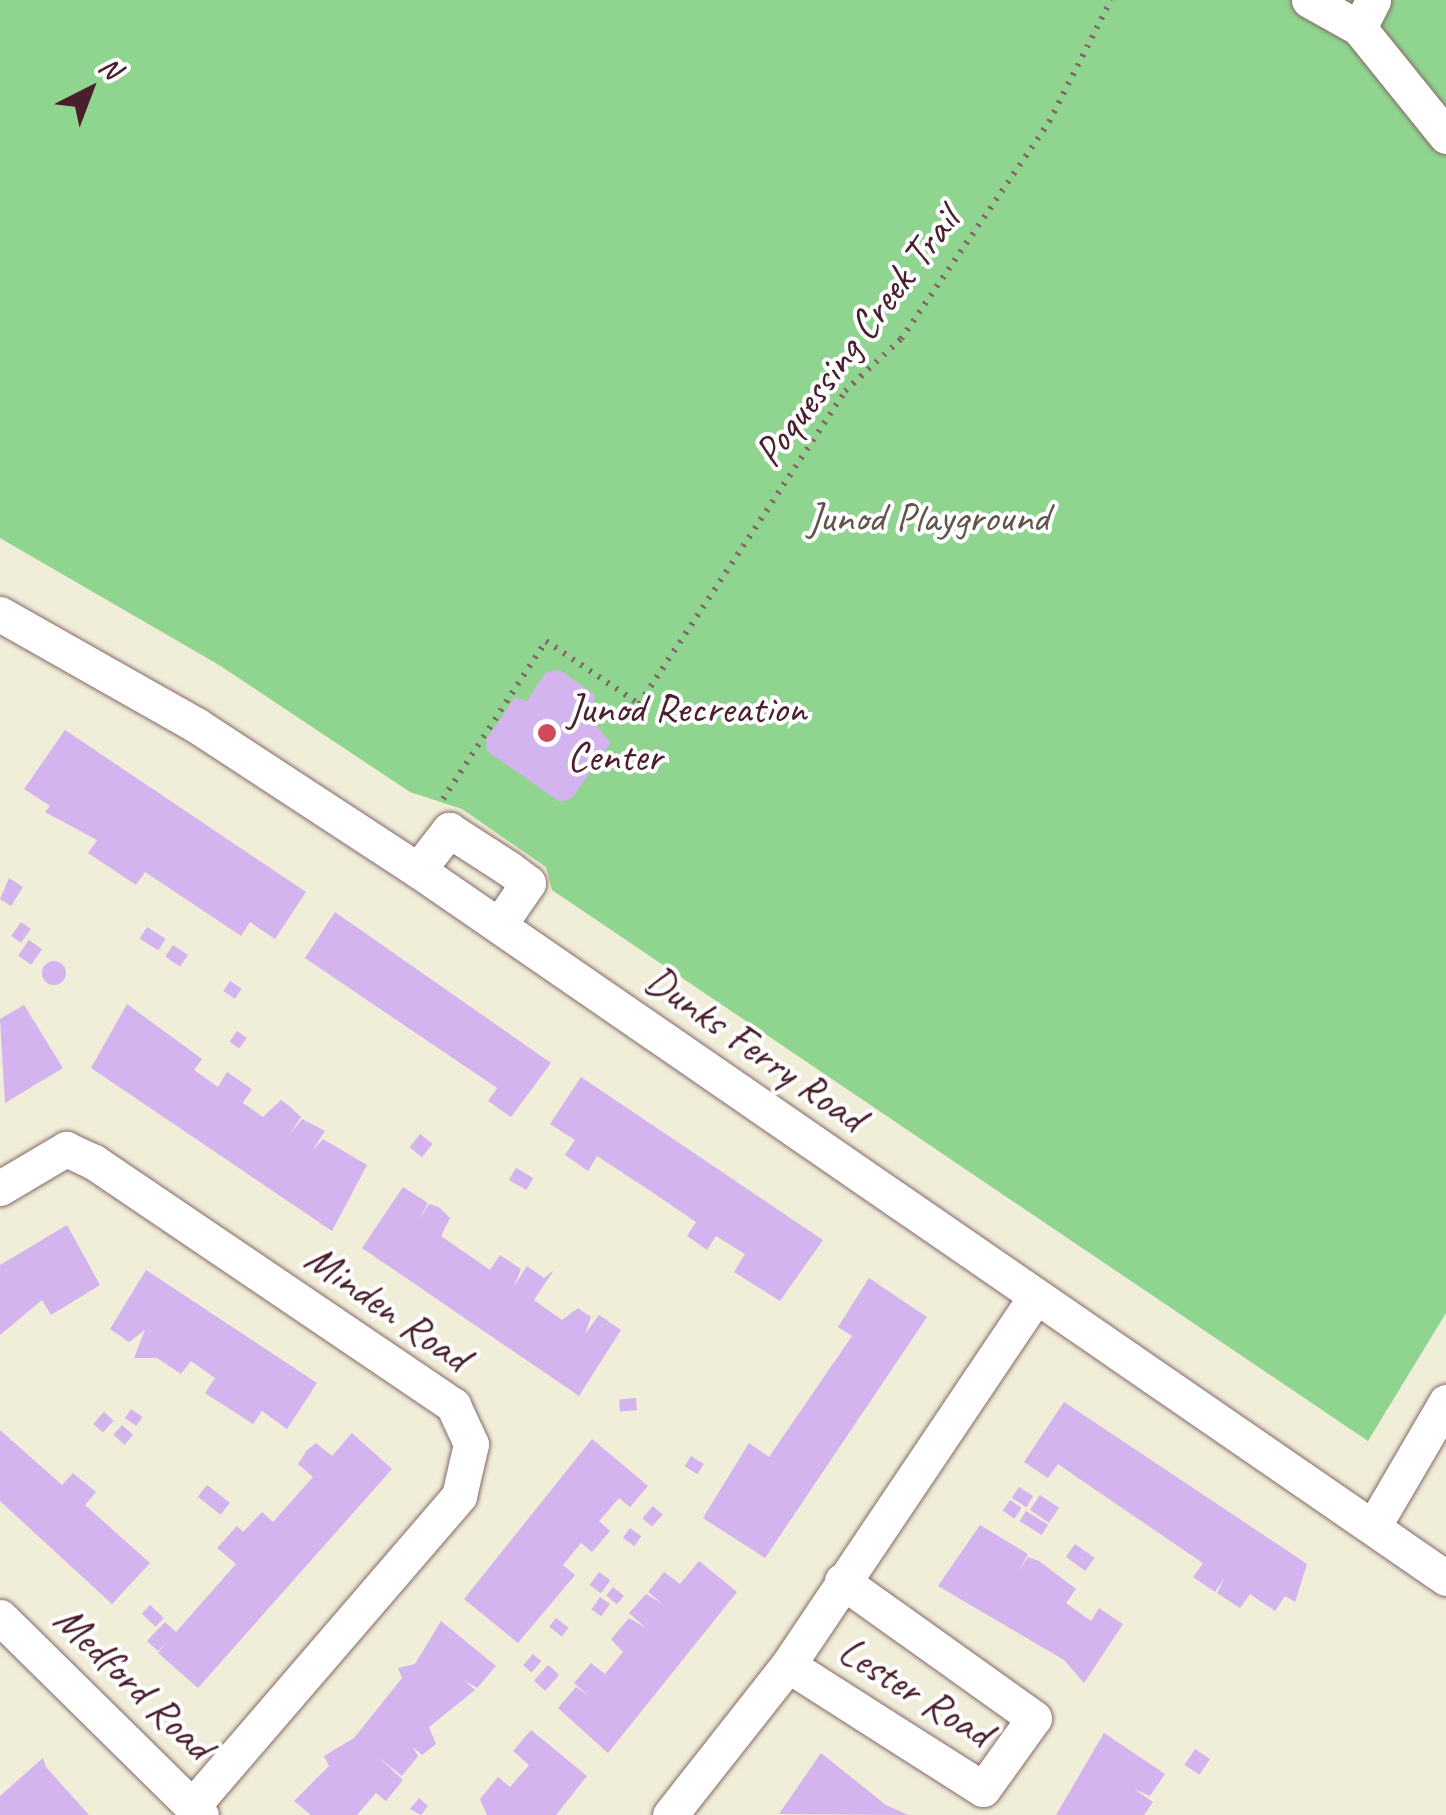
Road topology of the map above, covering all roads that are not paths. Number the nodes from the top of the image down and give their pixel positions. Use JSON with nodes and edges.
{"nodes":[{"id":1,"x":1309,"y":0,"type":"edge"},
{"id":2,"x":1366,"y":14,"type":"edge"},
{"id":3,"x":1446,"y":136,"type":"edge"},
{"id":4,"x":0,"y":614,"type":"edge"},
{"id":5,"x":418,"y":870,"type":"junction"},
{"id":6,"x":500,"y":925,"type":"junction"},
{"id":7,"x":0,"y":1188,"type":"edge"},
{"id":8,"x":1034,"y":1299,"type":"junction"},
{"id":9,"x":1446,"y":1402,"type":"edge"},
{"id":10,"x":1373,"y":1528,"type":"junction"},
{"id":11,"x":1446,"y":1578,"type":"edge"},
{"id":12,"x":837,"y":1589,"type":"junction"},
{"id":13,"x":0,"y":1617,"type":"edge"},
{"id":14,"x":788,"y":1665,"type":"junction"},
{"id":15,"x":197,"y":1810,"type":"edge"},
{"id":16,"x":670,"y":1815,"type":"edge"}],
"edges":[{"from":1,"to":2,"type":"street"},
{"from":2,"to":3,"type":"street"},
{"from":4,"to":5,"type":"street","name":"Dunks Ferry Road"},
{"from":5,"to":6,"type":"street","name":"Dunks Ferry Road"},
{"from":5,"to":6,"type":"street"},
{"from":6,"to":8,"type":"street","name":"Dunks Ferry Road"},
{"from":7,"to":15,"type":"street","name":"Minden Road"},
{"from":8,"to":10,"type":"street","name":"Dunks Ferry Road"},
{"from":8,"to":12,"type":"street","name":"Lester Road"},
{"from":9,"to":10,"type":"street"},
{"from":10,"to":11,"type":"street","name":"Dunks Ferry Road"},
{"from":12,"to":14,"type":"street"},
{"from":12,"to":14,"type":"street","name":"Lester Road"},
{"from":13,"to":15,"type":"street","name":"Medford Road"},
{"from":14,"to":16,"type":"street","name":"Lester Road"}]}
